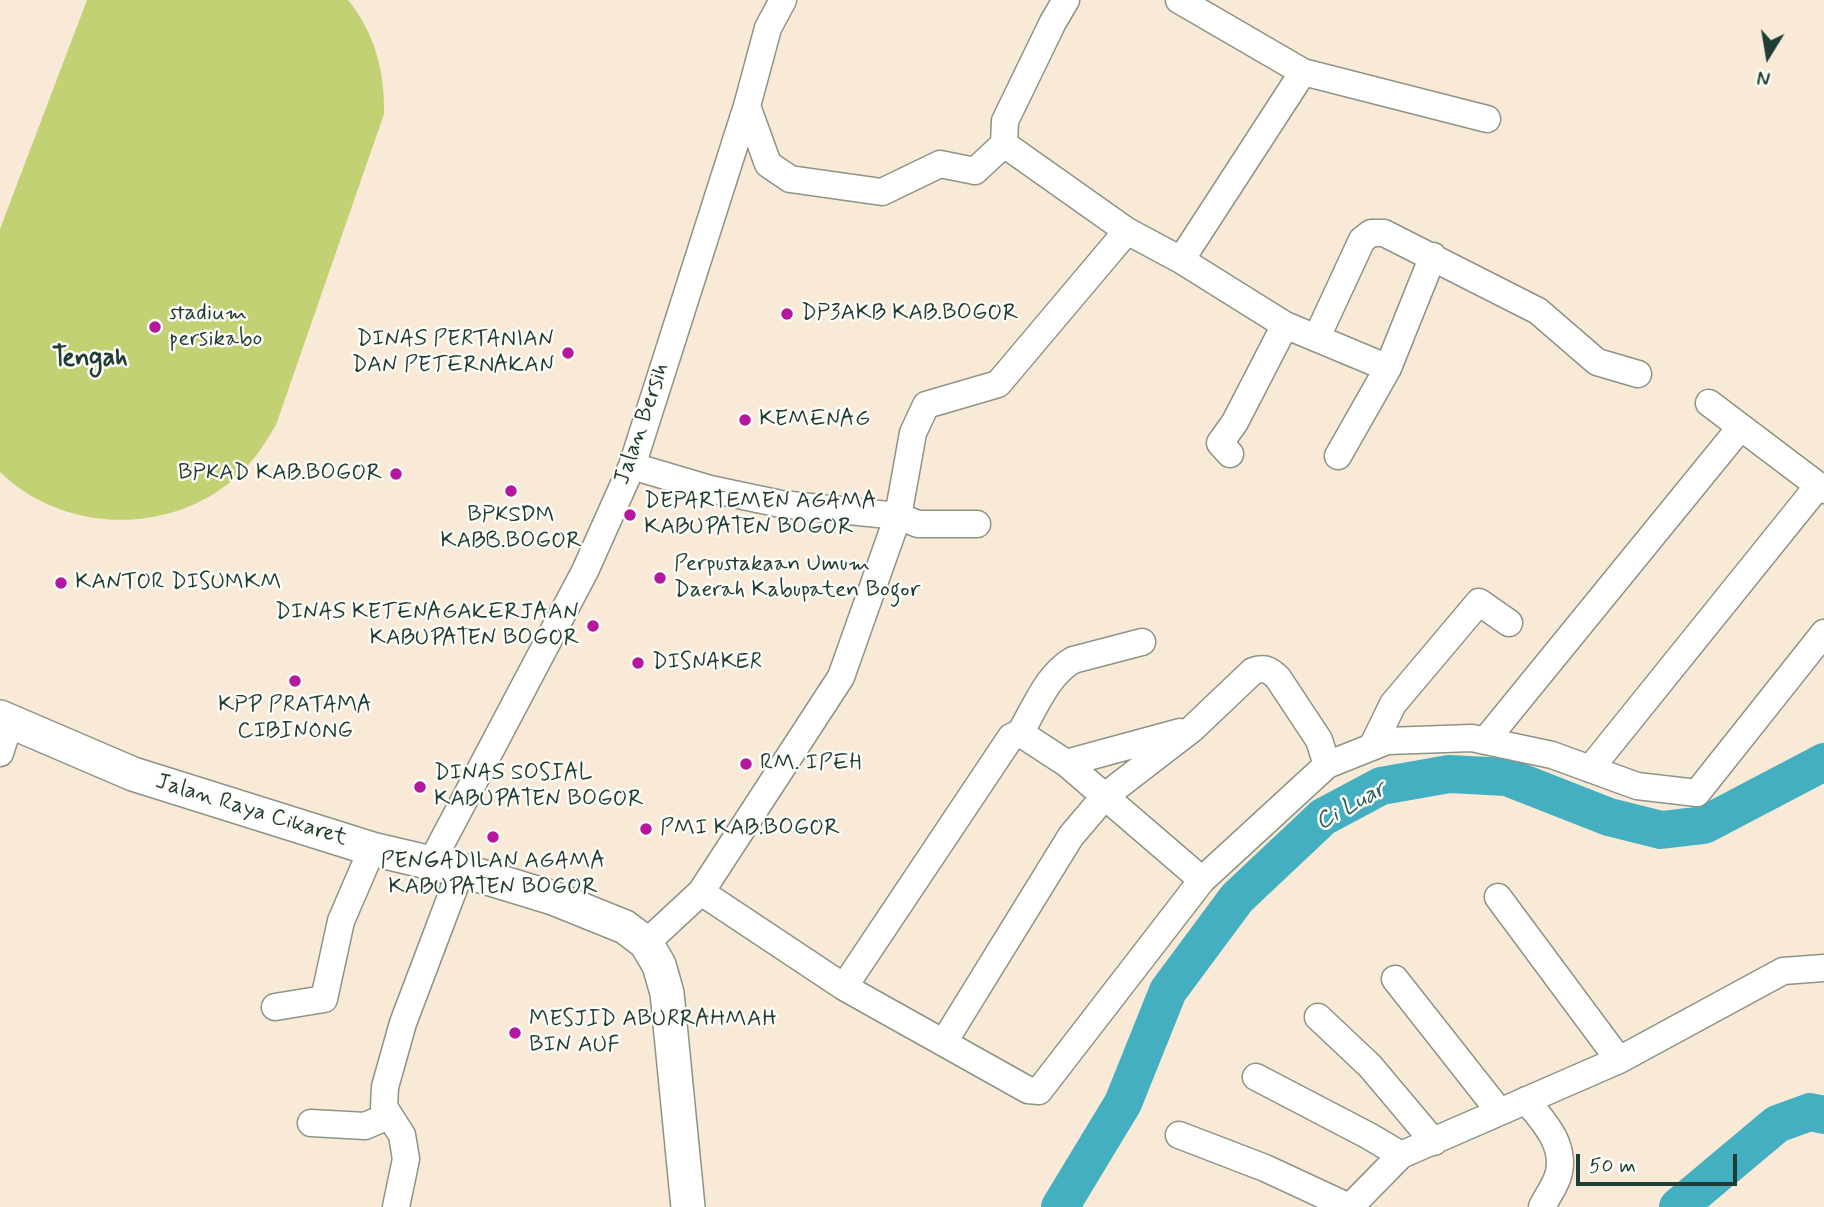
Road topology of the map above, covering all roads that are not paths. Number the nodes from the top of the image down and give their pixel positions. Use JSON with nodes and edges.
{"nodes":[{"id":1,"x":783,"y":0,"type":"edge"},
{"id":2,"x":1066,"y":0,"type":"edge"},
{"id":3,"x":1179,"y":0,"type":"edge"},
{"id":4,"x":1303,"y":72,"type":"junction"},
{"id":5,"x":747,"y":106,"type":"junction"},
{"id":6,"x":1487,"y":120,"type":"dead end"},
{"id":7,"x":1004,"y":144,"type":"junction"},
{"id":8,"x":1127,"y":231,"type":"junction"},
{"id":9,"x":1433,"y":256,"type":"junction"},
{"id":10,"x":1181,"y":260,"type":"junction"},
{"id":11,"x":1285,"y":325,"type":"junction"},
{"id":12,"x":1317,"y":337,"type":"junction"},
{"id":13,"x":1388,"y":368,"type":"junction"},
{"id":14,"x":1638,"y":374,"type":"dead end"},
{"id":15,"x":1709,"y":403,"type":"dead end"},
{"id":16,"x":1740,"y":428,"type":"junction"},
{"id":17,"x":1230,"y":454,"type":"dead end"},
{"id":18,"x":1338,"y":456,"type":"dead end"},
{"id":19,"x":632,"y":466,"type":"junction"},
{"id":20,"x":1821,"y":488,"type":"edge"},
{"id":21,"x":898,"y":516,"type":"junction"},
{"id":22,"x":977,"y":524,"type":"dead end"},
{"id":23,"x":1508,"y":623,"type":"dead end"},
{"id":24,"x":1824,"y":634,"type":"edge"},
{"id":25,"x":1142,"y":642,"type":"dead end"},
{"id":26,"x":5,"y":719,"type":"edge"},
{"id":27,"x":1192,"y":729,"type":"junction"},
{"id":28,"x":1020,"y":733,"type":"junction"},
{"id":29,"x":1485,"y":741,"type":"junction"},
{"id":30,"x":1372,"y":747,"type":"junction"},
{"id":31,"x":0,"y":753,"type":"edge"},
{"id":32,"x":1066,"y":762,"type":"junction"},
{"id":33,"x":1327,"y":765,"type":"junction"},
{"id":34,"x":1590,"y":769,"type":"junction"},
{"id":35,"x":1105,"y":796,"type":"junction"},
{"id":36,"x":372,"y":849,"type":"junction"},
{"id":37,"x":446,"y":867,"type":"junction"},
{"id":38,"x":1202,"y":880,"type":"junction"},
{"id":39,"x":701,"y":892,"type":"junction"},
{"id":40,"x":1499,"y":897,"type":"dead end"},
{"id":41,"x":646,"y":943,"type":"junction"},
{"id":42,"x":1824,"y":968,"type":"edge"},
{"id":43,"x":1395,"y":979,"type":"dead end"},
{"id":44,"x":844,"y":987,"type":"junction"},
{"id":45,"x":275,"y":1007,"type":"dead end"},
{"id":46,"x":1318,"y":1017,"type":"dead end"},
{"id":47,"x":944,"y":1042,"type":"junction"},
{"id":48,"x":1619,"y":1060,"type":"junction"},
{"id":49,"x":1256,"y":1077,"type":"dead end"},
{"id":50,"x":1526,"y":1100,"type":"junction"},
{"id":51,"x":1499,"y":1111,"type":"junction"},
{"id":52,"x":388,"y":1116,"type":"junction"},
{"id":53,"x":311,"y":1123,"type":"dead end"},
{"id":54,"x":1179,"y":1135,"type":"dead end"},
{"id":55,"x":1434,"y":1142,"type":"junction"},
{"id":56,"x":1401,"y":1155,"type":"junction"},
{"id":57,"x":396,"y":1207,"type":"edge"},
{"id":58,"x":688,"y":1207,"type":"edge"},
{"id":59,"x":1350,"y":1207,"type":"edge"},
{"id":60,"x":1542,"y":1207,"type":"edge"}],
"edges":[{"from":1,"to":5,"type":"street","name":"Jalan Bersih"},
{"from":2,"to":7,"type":"street"},
{"from":3,"to":4,"type":"street"},
{"from":4,"to":6,"type":"street"},
{"from":4,"to":10,"type":"street"},
{"from":5,"to":7,"type":"street"},
{"from":5,"to":19,"type":"street","name":"Jalan Bersih"},
{"from":7,"to":8,"type":"street"},
{"from":8,"to":10,"type":"street"},
{"from":8,"to":21,"type":"street"},
{"from":9,"to":12,"type":"street"},
{"from":9,"to":13,"type":"street"},
{"from":9,"to":14,"type":"street"},
{"from":10,"to":11,"type":"street"},
{"from":11,"to":12,"type":"street"},
{"from":11,"to":17,"type":"street"},
{"from":12,"to":13,"type":"street"},
{"from":13,"to":18,"type":"street"},
{"from":15,"to":16,"type":"street"},
{"from":16,"to":20,"type":"street"},
{"from":16,"to":29,"type":"street"},
{"from":19,"to":21,"type":"street"},
{"from":19,"to":37,"type":"street","name":"Jalan Bersih"},
{"from":20,"to":34,"type":"street"},
{"from":21,"to":22,"type":"street"},
{"from":21,"to":39,"type":"street"},
{"from":23,"to":30,"type":"street"},
{"from":24,"to":34,"type":"street"},
{"from":25,"to":28,"type":"street"},
{"from":26,"to":31,"type":"street"},
{"from":26,"to":36,"type":"main road","name":"Jalan Raya Cikaret"},
{"from":27,"to":32,"type":"street"},
{"from":27,"to":33,"type":"street"},
{"from":27,"to":35,"type":"street"},
{"from":28,"to":32,"type":"street"},
{"from":28,"to":44,"type":"street"},
{"from":29,"to":30,"type":"street"},
{"from":29,"to":34,"type":"street"},
{"from":30,"to":33,"type":"street"},
{"from":32,"to":35,"type":"street"},
{"from":33,"to":38,"type":"street"},
{"from":35,"to":38,"type":"street"},
{"from":35,"to":47,"type":"street"},
{"from":36,"to":37,"type":"main road","name":"Jalan Raya Cikaret"},
{"from":36,"to":45,"type":"street"},
{"from":37,"to":41,"type":"main road","name":"Jalan Raya Cikaret"},
{"from":37,"to":52,"type":"street","name":"Jalan Bersih"},
{"from":38,"to":47,"type":"street"},
{"from":39,"to":41,"type":"street"},
{"from":39,"to":44,"type":"street"},
{"from":40,"to":48,"type":"street"},
{"from":41,"to":58,"type":"main road","name":"Jalan Raya Cikaret"},
{"from":42,"to":48,"type":"street"},
{"from":43,"to":51,"type":"street"},
{"from":44,"to":47,"type":"street"},
{"from":46,"to":55,"type":"street"},
{"from":48,"to":50,"type":"street"},
{"from":49,"to":56,"type":"street"},
{"from":50,"to":51,"type":"street"},
{"from":50,"to":60,"type":"street"},
{"from":51,"to":55,"type":"street"},
{"from":52,"to":53,"type":"street"},
{"from":52,"to":57,"type":"street"},
{"from":54,"to":59,"type":"street"},
{"from":55,"to":56,"type":"street"},
{"from":56,"to":59,"type":"street"}]}
